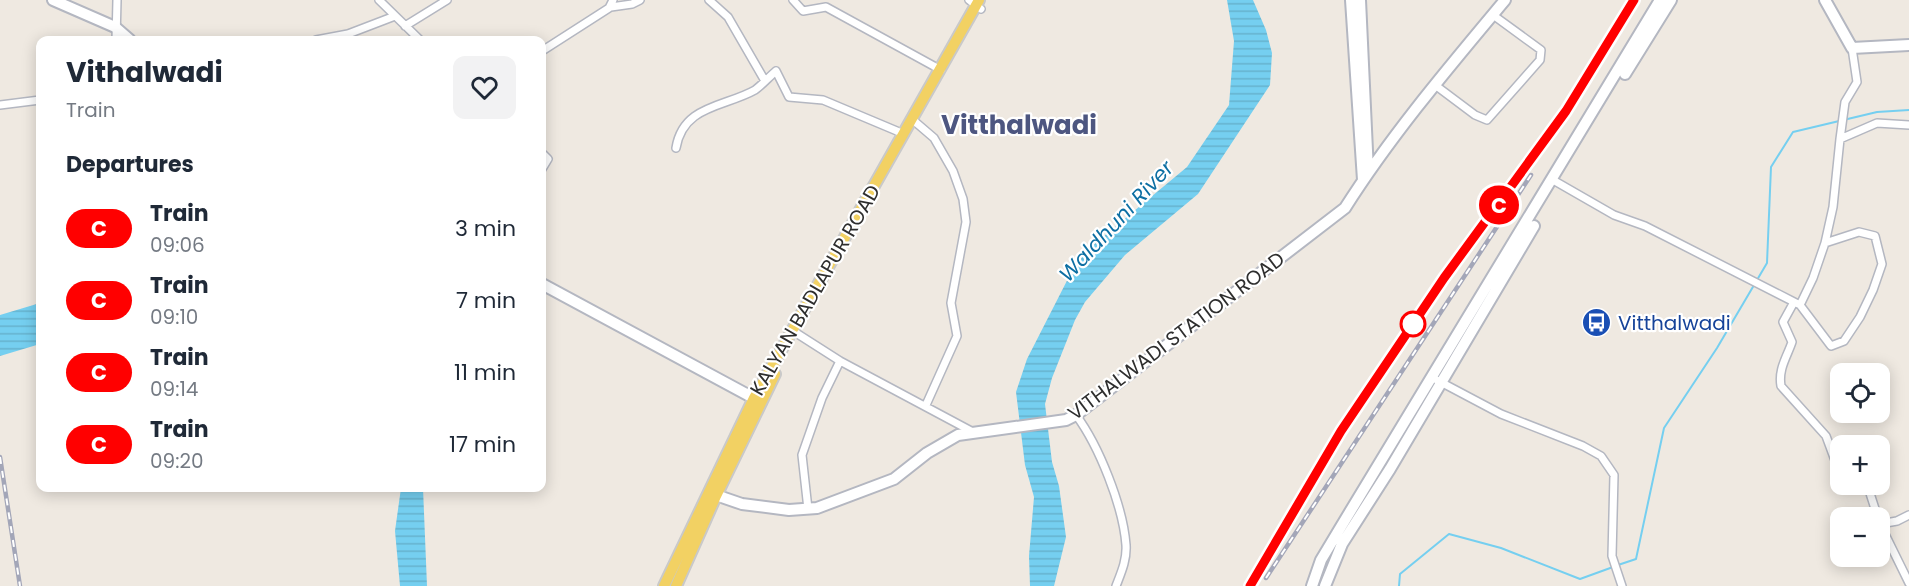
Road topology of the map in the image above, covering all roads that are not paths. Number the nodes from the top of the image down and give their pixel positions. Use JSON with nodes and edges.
{"nodes":[{"id":1,"x":53,"y":0,"type":"edge"},
{"id":2,"x":117,"y":0,"type":"edge"},
{"id":3,"x":379,"y":0,"type":"edge"},
{"id":4,"x":447,"y":0,"type":"edge"},
{"id":5,"x":640,"y":0,"type":"edge"},
{"id":6,"x":709,"y":0,"type":"edge"},
{"id":7,"x":793,"y":0,"type":"edge"},
{"id":8,"x":1351,"y":0,"type":"edge"},
{"id":9,"x":1360,"y":0,"type":"edge"},
{"id":10,"x":1505,"y":0,"type":"edge"},
{"id":11,"x":1825,"y":0,"type":"edge"},
{"id":12,"x":1665,"y":1,"type":"edge"},
{"id":13,"x":979,"y":3,"type":"edge"},
{"id":14,"x":612,"y":4,"type":"edge"},
{"id":15,"x":1493,"y":15,"type":"junction"},
{"id":16,"x":395,"y":16,"type":"junction"},
{"id":17,"x":405,"y":26,"type":"junction"},
{"id":18,"x":115,"y":27,"type":"junction"},
{"id":19,"x":116,"y":36,"type":"edge"},
{"id":20,"x":125,"y":36,"type":"edge"},
{"id":21,"x":337,"y":36,"type":"edge"},
{"id":22,"x":416,"y":36,"type":"edge"},
{"id":23,"x":1909,"y":45,"type":"edge"},
{"id":24,"x":546,"y":48,"type":"edge"},
{"id":25,"x":1852,"y":48,"type":"junction"},
{"id":26,"x":941,"y":70,"type":"junction"},
{"id":27,"x":765,"y":81,"type":"junction"},
{"id":28,"x":1435,"y":86,"type":"junction"},
{"id":29,"x":36,"y":100,"type":"edge"},
{"id":30,"x":0,"y":105,"type":"edge"},
{"id":31,"x":915,"y":122,"type":"junction"},
{"id":32,"x":1909,"y":125,"type":"edge"},
{"id":33,"x":904,"y":134,"type":"junction"},
{"id":34,"x":1841,"y":136,"type":"junction"},
{"id":35,"x":676,"y":148,"type":"dead end"},
{"id":36,"x":1366,"y":176,"type":"junction"},
{"id":37,"x":1556,"y":181,"type":"junction"},
{"id":38,"x":1825,"y":243,"type":"junction"},
{"id":39,"x":546,"y":286,"type":"edge"},
{"id":40,"x":1797,"y":303,"type":"junction"},
{"id":41,"x":794,"y":332,"type":"junction"},
{"id":42,"x":840,"y":361,"type":"junction"},
{"id":43,"x":1437,"y":380,"type":"junction"},
{"id":44,"x":757,"y":400,"type":"junction"},
{"id":45,"x":926,"y":405,"type":"junction"},
{"id":46,"x":1071,"y":418,"type":"junction"},
{"id":47,"x":975,"y":433,"type":"junction"},
{"id":48,"x":1830,"y":447,"type":"edge"},
{"id":49,"x":713,"y":494,"type":"junction"},
{"id":50,"x":808,"y":509,"type":"junction"},
{"id":51,"x":1909,"y":515,"type":"edge"},
{"id":52,"x":1329,"y":557,"type":"junction"},
{"id":53,"x":1909,"y":582,"type":"edge"},
{"id":54,"x":664,"y":586,"type":"edge"},
{"id":55,"x":676,"y":586,"type":"edge"},
{"id":56,"x":1116,"y":586,"type":"edge"},
{"id":57,"x":1312,"y":586,"type":"edge"},
{"id":58,"x":1325,"y":586,"type":"edge"},
{"id":59,"x":1621,"y":586,"type":"edge"}],
"edges":[{"from":1,"to":18,"type":"street"},
{"from":2,"to":18,"type":"street"},
{"from":3,"to":16,"type":"street"},
{"from":4,"to":17,"type":"street"},
{"from":5,"to":14,"type":"street"},
{"from":6,"to":27,"type":"street"},
{"from":7,"to":26,"type":"street"},
{"from":8,"to":36,"type":"street"},
{"from":9,"to":36,"type":"street"},
{"from":10,"to":15,"type":"street","name":"VITHALWADI STATION ROAD"},
{"from":11,"to":25,"type":"street"},
{"from":12,"to":37,"type":"street"},
{"from":13,"to":26,"type":"main road","name":"KALYAN BADLAPUR ROAD"},
{"from":13,"to":31,"type":"main road","name":"KALYAN BADLAPUR ROAD"},
{"from":14,"to":24,"type":"street"},
{"from":15,"to":28,"type":"street","name":"VITHALWADI STATION ROAD"},
{"from":15,"to":28,"type":"street"},
{"from":16,"to":17,"type":"street"},
{"from":16,"to":21,"type":"street"},
{"from":17,"to":22,"type":"street"},
{"from":18,"to":19,"type":"street"},
{"from":18,"to":20,"type":"street"},
{"from":23,"to":25,"type":"street"},
{"from":25,"to":34,"type":"street"},
{"from":26,"to":31,"type":"main road","name":"KALYAN BADLAPUR ROAD"},
{"from":27,"to":33,"type":"street"},
{"from":27,"to":35,"type":"street"},
{"from":28,"to":36,"type":"street","name":"VITHALWADI STATION ROAD"},
{"from":29,"to":30,"type":"street"},
{"from":31,"to":33,"type":"main road","name":"KALYAN BADLAPUR ROAD"},
{"from":31,"to":41,"type":"main road","name":"KALYAN BADLAPUR ROAD"},
{"from":31,"to":45,"type":"street"},
{"from":32,"to":34,"type":"street"},
{"from":33,"to":41,"type":"main road","name":"KALYAN BADLAPUR ROAD"},
{"from":34,"to":38,"type":"street"},
{"from":36,"to":46,"type":"street","name":"VITHALWADI STATION ROAD"},
{"from":37,"to":40,"type":"street"},
{"from":37,"to":43,"type":"street"},
{"from":38,"to":40,"type":"street"},
{"from":38,"to":40,"type":"street"},
{"from":39,"to":44,"type":"street"},
{"from":40,"to":48,"type":"street"},
{"from":41,"to":42,"type":"street"},
{"from":41,"to":44,"type":"main road","name":"KALYAN BADLAPUR ROAD"},
{"from":42,"to":45,"type":"street"},
{"from":42,"to":50,"type":"street"},
{"from":43,"to":52,"type":"street"},
{"from":43,"to":59,"type":"street"},
{"from":44,"to":49,"type":"main road","name":"KALYAN BADLAPUR ROAD"},
{"from":45,"to":47,"type":"street"},
{"from":46,"to":47,"type":"street","name":"VITHALWADI STATION ROAD"},
{"from":46,"to":56,"type":"street"},
{"from":47,"to":50,"type":"street","name":"VITHALWADI STATION ROAD"},
{"from":49,"to":50,"type":"street","name":"VITHALWADI STATION ROAD"},
{"from":49,"to":54,"type":"main road","name":"KALYAN BADLAPUR ROAD"},
{"from":49,"to":55,"type":"main road","name":"KALYAN BADLAPUR ROAD"},
{"from":51,"to":53,"type":"street"},
{"from":52,"to":57,"type":"street"},
{"from":52,"to":58,"type":"street"}]}
